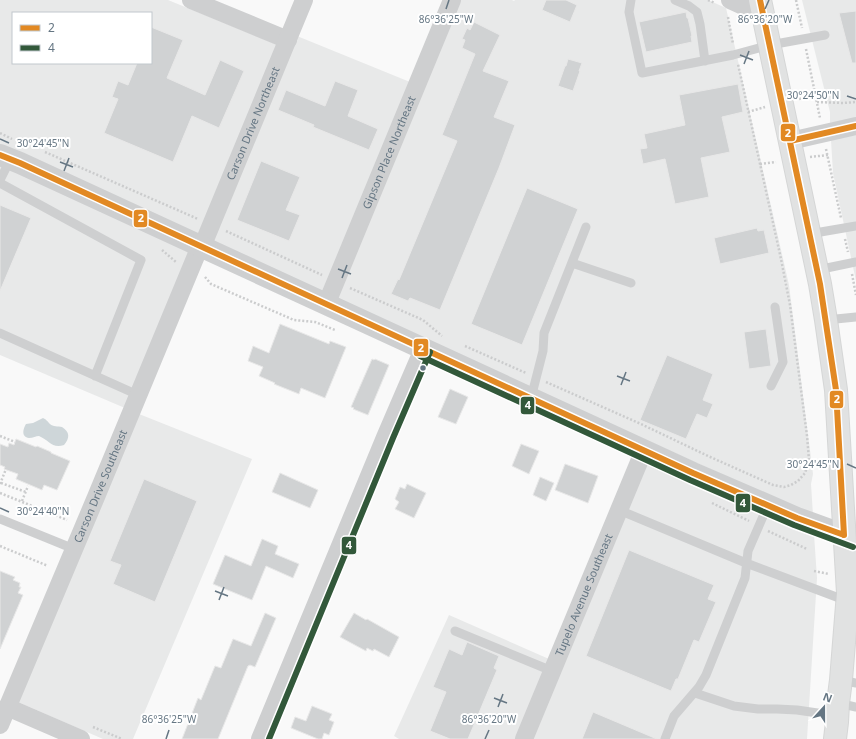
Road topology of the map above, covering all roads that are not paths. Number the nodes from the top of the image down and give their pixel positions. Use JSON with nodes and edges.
{"nodes":[{"id":1,"x":191,"y":0,"type":"edge"},
{"id":2,"x":304,"y":0,"type":"edge"},
{"id":3,"x":452,"y":0,"type":"edge"},
{"id":4,"x":631,"y":0,"type":"edge"},
{"id":5,"x":675,"y":0,"type":"edge"},
{"id":6,"x":762,"y":7,"type":"edge"},
{"id":7,"x":729,"y":8,"type":"edge"},
{"id":8,"x":825,"y":35,"type":"dead end"},
{"id":9,"x":288,"y":40,"type":"junction"},
{"id":10,"x":770,"y":45,"type":"junction"},
{"id":11,"x":705,"y":61,"type":"junction"},
{"id":12,"x":856,"y":126,"type":"edge"},
{"id":13,"x":790,"y":141,"type":"junction"},
{"id":14,"x":8,"y":151,"type":"edge"},
{"id":15,"x":0,"y":180,"type":"edge"},
{"id":16,"x":0,"y":183,"type":"edge"},
{"id":17,"x":856,"y":226,"type":"edge"},
{"id":18,"x":586,"y":228,"type":"dead end"},
{"id":19,"x":809,"y":234,"type":"junction"},
{"id":20,"x":202,"y":247,"type":"junction"},
{"id":21,"x":572,"y":262,"type":"junction"},
{"id":22,"x":856,"y":262,"type":"edge"},
{"id":23,"x":817,"y":270,"type":"junction"},
{"id":24,"x":631,"y":283,"type":"dead end"},
{"id":25,"x":326,"y":305,"type":"junction"},
{"id":26,"x":775,"y":307,"type":"dead end"},
{"id":27,"x":856,"y":317,"type":"edge"},
{"id":28,"x":826,"y":320,"type":"junction"},
{"id":29,"x":0,"y":333,"type":"edge"},
{"id":30,"x":423,"y":349,"type":"junction"},
{"id":31,"x":95,"y":376,"type":"junction"},
{"id":32,"x":771,"y":386,"type":"dead end"},
{"id":33,"x":138,"y":395,"type":"junction"},
{"id":34,"x":531,"y":398,"type":"junction"},
{"id":35,"x":644,"y":450,"type":"junction"},
{"id":36,"x":768,"y":505,"type":"junction"},
{"id":37,"x":619,"y":510,"type":"junction"},
{"id":38,"x":0,"y":519,"type":"edge"},
{"id":39,"x":850,"y":538,"type":"edge"},
{"id":40,"x":74,"y":549,"type":"junction"},
{"id":41,"x":746,"y":563,"type":"junction"},
{"id":42,"x":847,"y":600,"type":"junction"},
{"id":43,"x":455,"y":631,"type":"dead end"},
{"id":44,"x":850,"y":633,"type":"edge"},
{"id":45,"x":552,"y":670,"type":"junction"},
{"id":46,"x":848,"y":682,"type":"edge"},
{"id":47,"x":694,"y":693,"type":"junction"},
{"id":48,"x":4,"y":703,"type":"edge"},
{"id":49,"x":844,"y":709,"type":"edge"},
{"id":50,"x":0,"y":725,"type":"edge"},
{"id":51,"x":81,"y":739,"type":"edge"},
{"id":52,"x":260,"y":739,"type":"edge"},
{"id":53,"x":524,"y":739,"type":"edge"},
{"id":54,"x":664,"y":739,"type":"edge"},
{"id":55,"x":835,"y":739,"type":"edge"}],
"edges":[{"from":1,"to":9,"type":"street"},
{"from":2,"to":9,"type":"street","name":"Carson Drive Northeast"},
{"from":3,"to":25,"type":"street","name":"Gipson Place Northeast"},
{"from":4,"to":11,"type":"lane"},
{"from":5,"to":11,"type":"lane"},
{"from":6,"to":7,"type":"street"},
{"from":6,"to":10,"type":"highway"},
{"from":8,"to":10,"type":"lane"},
{"from":9,"to":20,"type":"street","name":"Carson Drive Northeast"},
{"from":10,"to":11,"type":"lane"},
{"from":10,"to":13,"type":"highway"},
{"from":12,"to":13,"type":"street"},
{"from":13,"to":19,"type":"highway"},
{"from":14,"to":15,"type":"lane"},
{"from":14,"to":20,"type":"street"},
{"from":16,"to":31,"type":"lane"},
{"from":17,"to":19,"type":"lane"},
{"from":18,"to":21,"type":"lane"},
{"from":19,"to":23,"type":"highway"},
{"from":20,"to":25,"type":"street"},
{"from":20,"to":33,"type":"street","name":"Carson Drive Southeast"},
{"from":21,"to":24,"type":"lane"},
{"from":21,"to":34,"type":"lane"},
{"from":22,"to":23,"type":"lane"},
{"from":23,"to":28,"type":"highway"},
{"from":25,"to":30,"type":"street"},
{"from":26,"to":32,"type":"lane"},
{"from":27,"to":28,"type":"lane"},
{"from":28,"to":39,"type":"highway"},
{"from":29,"to":31,"type":"lane"},
{"from":30,"to":34,"type":"street"},
{"from":30,"to":52,"type":"street"},
{"from":31,"to":33,"type":"lane"},
{"from":33,"to":40,"type":"street","name":"Carson Drive Southeast"},
{"from":34,"to":35,"type":"street"},
{"from":35,"to":36,"type":"street"},
{"from":35,"to":37,"type":"street","name":"Tupelo Avenue Southeast"},
{"from":36,"to":39,"type":"street"},
{"from":36,"to":41,"type":"lane"},
{"from":37,"to":41,"type":"lane"},
{"from":37,"to":45,"type":"street","name":"Tupelo Avenue Southeast"},
{"from":38,"to":40,"type":"lane"},
{"from":39,"to":42,"type":"highway"},
{"from":40,"to":48,"type":"street","name":"Carson Drive Southeast"},
{"from":41,"to":42,"type":"lane"},
{"from":41,"to":47,"type":"lane"},
{"from":42,"to":44,"type":"highway"},
{"from":43,"to":45,"type":"lane"},
{"from":44,"to":46,"type":"highway"},
{"from":45,"to":53,"type":"street","name":"Tupelo Avenue Southeast"},
{"from":46,"to":49,"type":"highway"},
{"from":47,"to":49,"type":"lane"},
{"from":47,"to":54,"type":"lane"},
{"from":48,"to":50,"type":"street","name":"Carson Drive Southeast"},
{"from":48,"to":51,"type":"street"},
{"from":49,"to":55,"type":"highway"}]}
